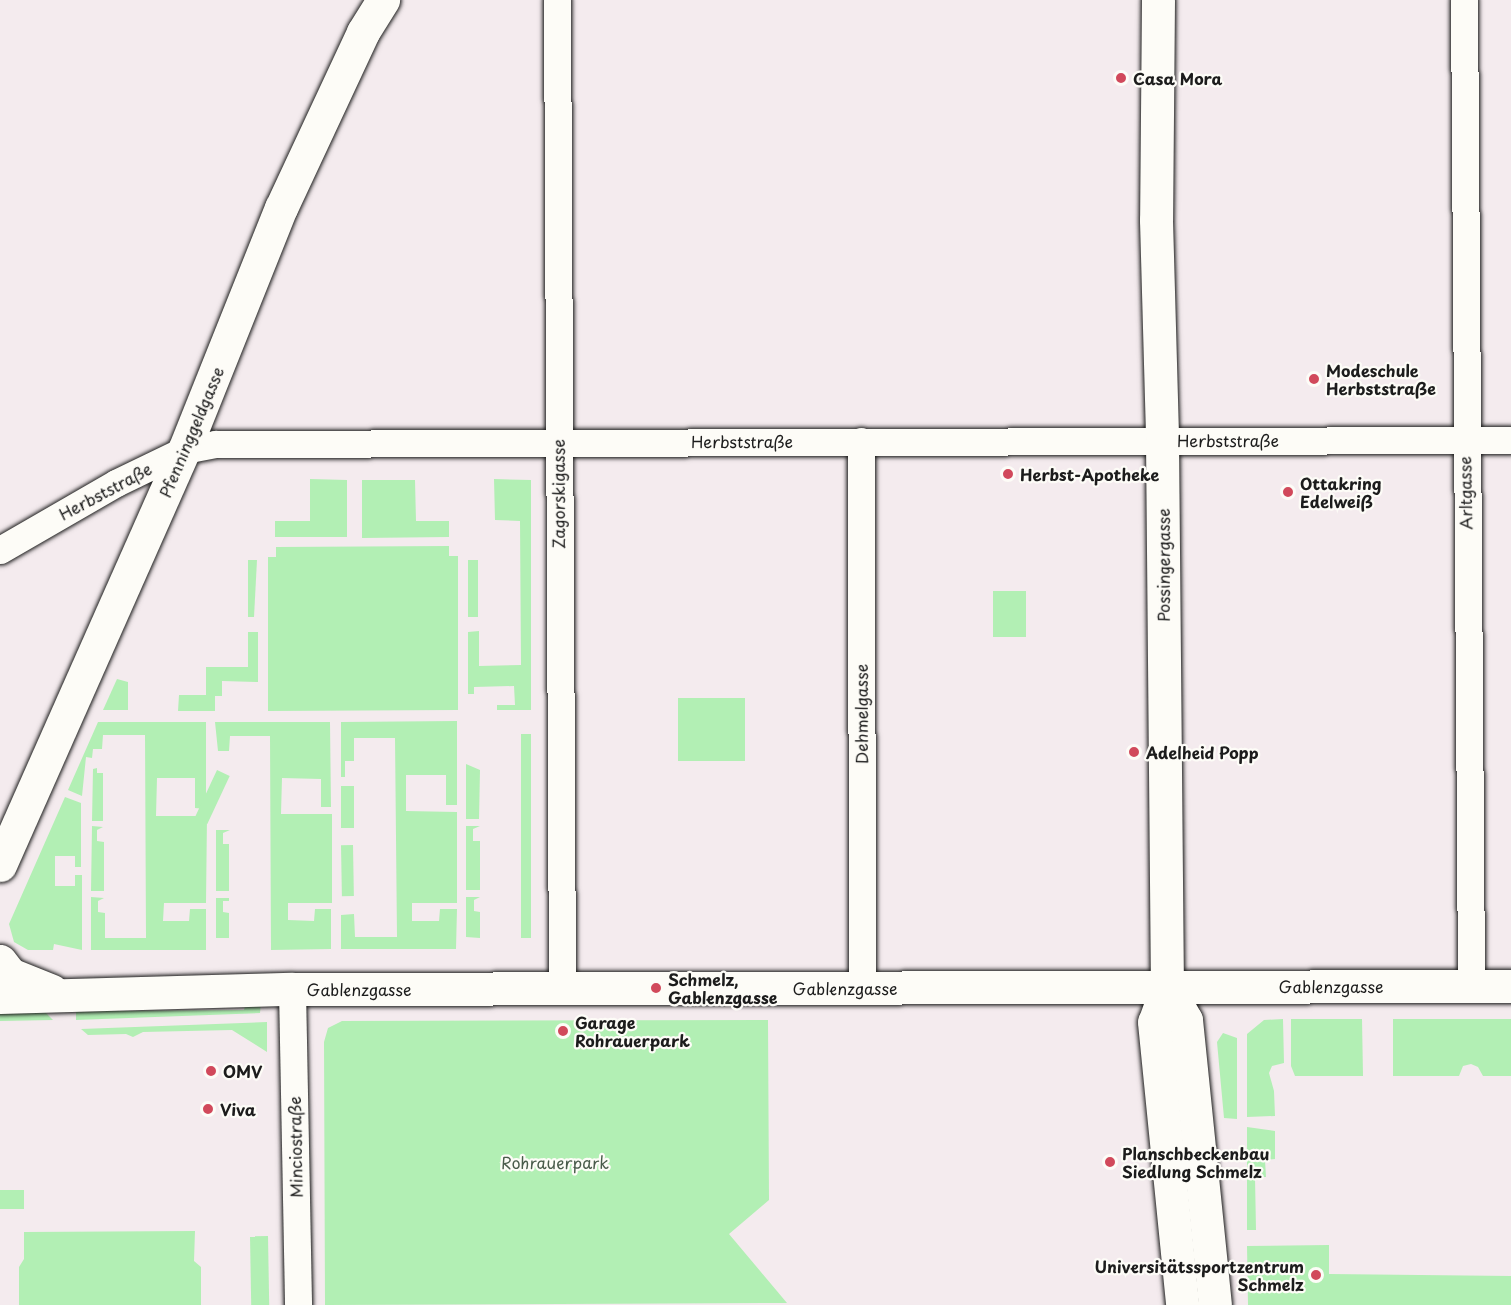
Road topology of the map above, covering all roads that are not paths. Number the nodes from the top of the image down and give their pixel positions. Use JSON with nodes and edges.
{"nodes":[{"id":1,"x":383,"y":0,"type":"edge"},
{"id":2,"x":557,"y":0,"type":"edge"},
{"id":3,"x":1158,"y":0,"type":"edge"},
{"id":4,"x":1464,"y":0,"type":"edge"},
{"id":5,"x":1465,"y":439,"type":"junction"},
{"id":6,"x":1162,"y":440,"type":"junction"},
{"id":7,"x":1511,"y":440,"type":"edge"},
{"id":8,"x":558,"y":441,"type":"junction"},
{"id":9,"x":861,"y":441,"type":"junction"},
{"id":10,"x":184,"y":450,"type":"junction"},
{"id":11,"x":0,"y":550,"type":"edge"},
{"id":12,"x":0,"y":865,"type":"edge"},
{"id":13,"x":0,"y":961,"type":"edge"},
{"id":14,"x":1471,"y":986,"type":"junction"},
{"id":15,"x":1511,"y":986,"type":"edge"},
{"id":16,"x":862,"y":987,"type":"junction"},
{"id":17,"x":1167,"y":987,"type":"junction"},
{"id":18,"x":562,"y":988,"type":"junction"},
{"id":19,"x":292,"y":989,"type":"junction"},
{"id":20,"x":60,"y":994,"type":"junction"},
{"id":21,"x":0,"y":997,"type":"edge"},
{"id":22,"x":1180,"y":1299,"type":"edge"},
{"id":23,"x":297,"y":1305,"type":"edge"},
{"id":24,"x":1215,"y":1305,"type":"edge"}],
"edges":[{"from":1,"to":10,"type":"main road","name":"Pfenninggeldgasse"},
{"from":2,"to":8,"type":"street","name":"Zagorskigasse"},
{"from":3,"to":6,"type":"main road","name":"Possingergasse"},
{"from":4,"to":5,"type":"street","name":"Arltgasse"},
{"from":5,"to":6,"type":"street","name":"Herbststraße"},
{"from":5,"to":7,"type":"street","name":"Herbststraße"},
{"from":5,"to":14,"type":"street","name":"Arltgasse"},
{"from":6,"to":9,"type":"street","name":"Herbststraße"},
{"from":6,"to":17,"type":"main road","name":"Possingergasse"},
{"from":8,"to":9,"type":"street","name":"Herbststraße"},
{"from":8,"to":10,"type":"street","name":"Herbststraße"},
{"from":8,"to":18,"type":"street","name":"Zagorskigasse"},
{"from":9,"to":16,"type":"street","name":"Dehmelgasse"},
{"from":10,"to":11,"type":"street","name":"Herbststraße"},
{"from":10,"to":12,"type":"main road","name":"Pfenninggeldgasse"},
{"from":13,"to":20,"type":"main road"},
{"from":14,"to":15,"type":"main road","name":"Gablenzgasse"},
{"from":14,"to":17,"type":"main road","name":"Gablenzgasse"},
{"from":16,"to":17,"type":"main road","name":"Gablenzgasse"},
{"from":16,"to":18,"type":"main road","name":"Gablenzgasse"},
{"from":17,"to":22,"type":"main road"},
{"from":17,"to":24,"type":"main road"},
{"from":18,"to":19,"type":"main road","name":"Gablenzgasse"},
{"from":19,"to":20,"type":"main road","name":"Gablenzgasse"},
{"from":19,"to":23,"type":"street","name":"Minciostraße"},
{"from":20,"to":21,"type":"main road","name":"Gablenzgasse"}]}
